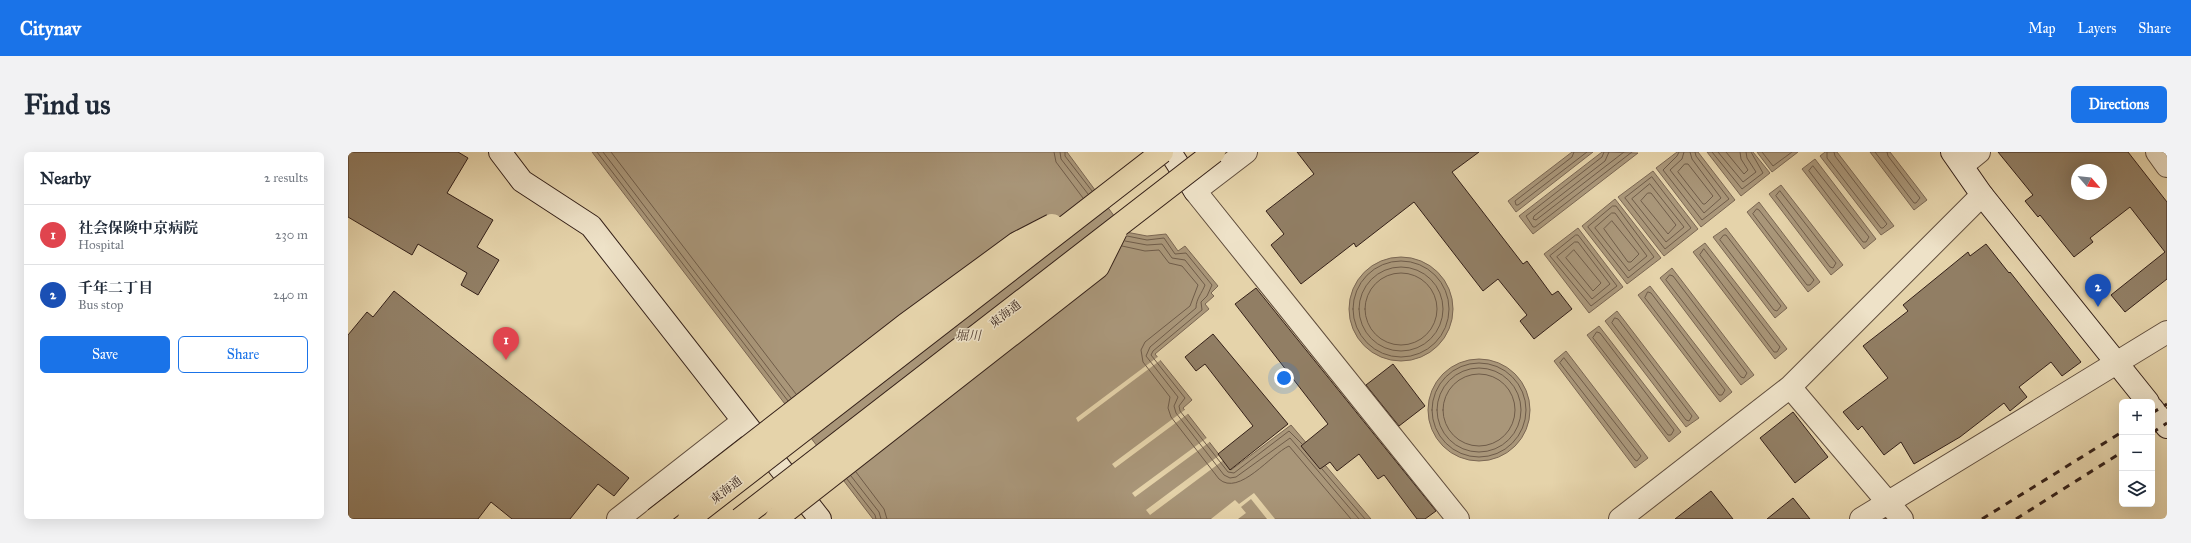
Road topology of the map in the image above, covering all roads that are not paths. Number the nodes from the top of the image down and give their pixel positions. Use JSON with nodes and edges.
{"nodes":[{"id":1,"x":500,"y":152,"type":"edge"},
{"id":2,"x":1162,"y":152,"type":"edge"},
{"id":3,"x":1170,"y":152,"type":"edge"},
{"id":4,"x":1214,"y":152,"type":"edge"},
{"id":5,"x":1246,"y":152,"type":"edge"},
{"id":6,"x":2156,"y":152,"type":"edge"},
{"id":7,"x":1965,"y":155,"type":"edge"},
{"id":8,"x":2167,"y":166,"type":"edge"},
{"id":9,"x":1195,"y":191,"type":"junction"},
{"id":10,"x":1982,"y":195,"type":"junction"},
{"id":11,"x":1103,"y":198,"type":"junction"},
{"id":12,"x":1118,"y":226,"type":"junction"},
{"id":13,"x":2167,"y":332,"type":"edge"},
{"id":14,"x":2116,"y":362,"type":"junction"},
{"id":15,"x":1790,"y":387,"type":"junction"},
{"id":16,"x":2146,"y":399,"type":"edge"},
{"id":17,"x":2155,"y":412,"type":"edge"},
{"id":18,"x":742,"y":422,"type":"junction"},
{"id":19,"x":2167,"y":427,"type":"edge"},
{"id":20,"x":1887,"y":502,"type":"junction"},
{"id":21,"x":813,"y":517,"type":"edge"},
{"id":22,"x":618,"y":519,"type":"edge"},
{"id":23,"x":655,"y":519,"type":"edge"},
{"id":24,"x":689,"y":519,"type":"edge"},
{"id":25,"x":740,"y":519,"type":"edge"},
{"id":26,"x":776,"y":519,"type":"edge"},
{"id":27,"x":1458,"y":519,"type":"edge"},
{"id":28,"x":1620,"y":519,"type":"edge"},
{"id":29,"x":1861,"y":519,"type":"edge"},
{"id":30,"x":1902,"y":519,"type":"edge"}],
"edges":[{"from":1,"to":18,"type":"street"},
{"from":2,"to":11,"type":"main road","name":"東海通","bridge":true},
{"from":3,"to":9,"type":"street"},
{"from":4,"to":12,"type":"main road","name":"東海通","bridge":true},
{"from":5,"to":9,"type":"street"},
{"from":6,"to":8,"type":"street"},
{"from":7,"to":10,"type":"street"},
{"from":9,"to":27,"type":"street"},
{"from":10,"to":14,"type":"street"},
{"from":10,"to":15,"type":"street"},
{"from":11,"to":23,"type":"main road","bridge":true},
{"from":11,"to":24,"type":"main road","name":"東海通","bridge":true},
{"from":12,"to":25,"type":"main road","name":"東海通","bridge":true},
{"from":12,"to":26,"type":"main road","bridge":true},
{"from":13,"to":14,"type":"street"},
{"from":14,"to":16,"type":"street"},
{"from":14,"to":20,"type":"street"},
{"from":15,"to":20,"type":"street"},
{"from":15,"to":28,"type":"street"},
{"from":17,"to":19,"type":"street"},
{"from":18,"to":21,"type":"street"},
{"from":18,"to":22,"type":"street"},
{"from":20,"to":29,"type":"street"},
{"from":20,"to":30,"type":"street"}]}
